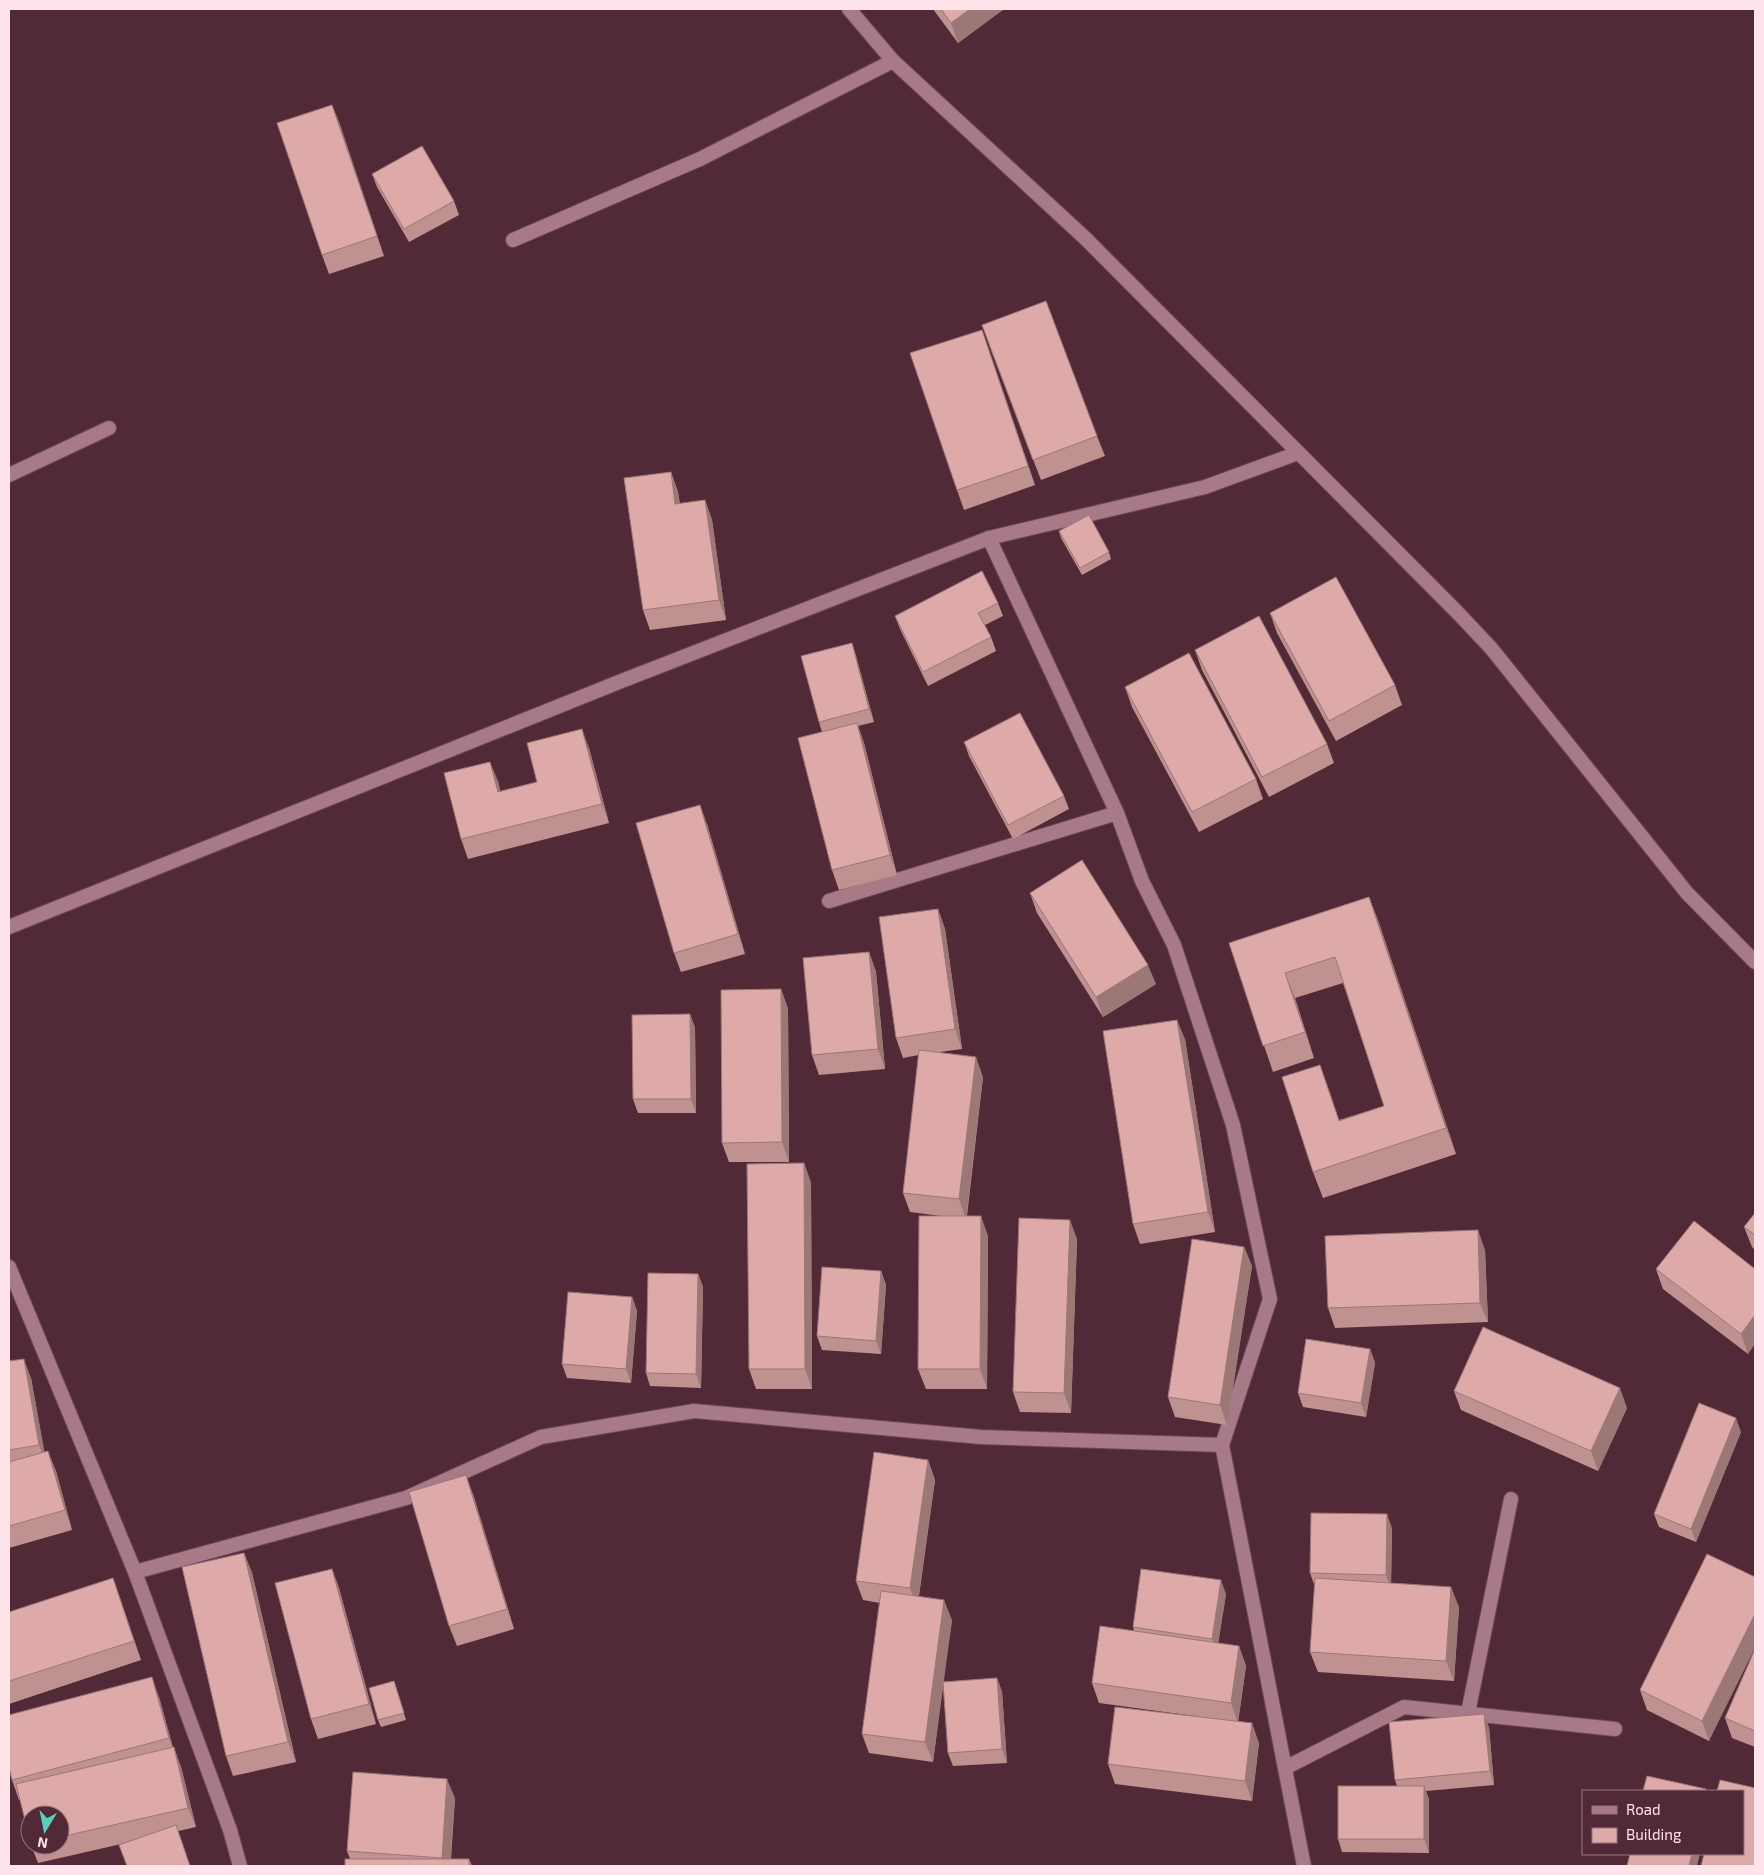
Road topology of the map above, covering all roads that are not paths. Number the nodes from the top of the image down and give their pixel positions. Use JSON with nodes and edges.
{"nodes":[{"id":1,"x":849,"y":9,"type":"edge"},
{"id":2,"x":894,"y":61,"type":"junction"},
{"id":3,"x":513,"y":240,"type":"dead end"},
{"id":4,"x":109,"y":428,"type":"dead end"},
{"id":5,"x":1298,"y":453,"type":"junction"},
{"id":6,"x":9,"y":475,"type":"edge"},
{"id":7,"x":989,"y":538,"type":"junction"},
{"id":8,"x":1117,"y":813,"type":"junction"},
{"id":9,"x":829,"y":901,"type":"dead end"},
{"id":10,"x":9,"y":927,"type":"edge"},
{"id":11,"x":1755,"y":962,"type":"edge"},
{"id":12,"x":9,"y":1268,"type":"edge"},
{"id":13,"x":1222,"y":1445,"type":"junction"},
{"id":14,"x":1511,"y":1499,"type":"dead end"},
{"id":15,"x":135,"y":1572,"type":"junction"},
{"id":16,"x":1468,"y":1713,"type":"junction"},
{"id":17,"x":1615,"y":1729,"type":"dead end"},
{"id":18,"x":1285,"y":1768,"type":"junction"},
{"id":19,"x":240,"y":1866,"type":"edge"},
{"id":20,"x":1304,"y":1866,"type":"edge"}],
"edges":[{"from":1,"to":2,"type":"street"},
{"from":2,"to":3,"type":"street"},
{"from":2,"to":5,"type":"street"},
{"from":4,"to":6,"type":"street"},
{"from":5,"to":7,"type":"street"},
{"from":5,"to":11,"type":"street"},
{"from":7,"to":8,"type":"street"},
{"from":7,"to":10,"type":"street"},
{"from":8,"to":9,"type":"street"},
{"from":8,"to":13,"type":"street"},
{"from":12,"to":15,"type":"street"},
{"from":13,"to":15,"type":"street"},
{"from":13,"to":18,"type":"street"},
{"from":14,"to":16,"type":"street"},
{"from":15,"to":19,"type":"street"},
{"from":16,"to":17,"type":"street"},
{"from":16,"to":18,"type":"street"},
{"from":18,"to":20,"type":"street"}]}
